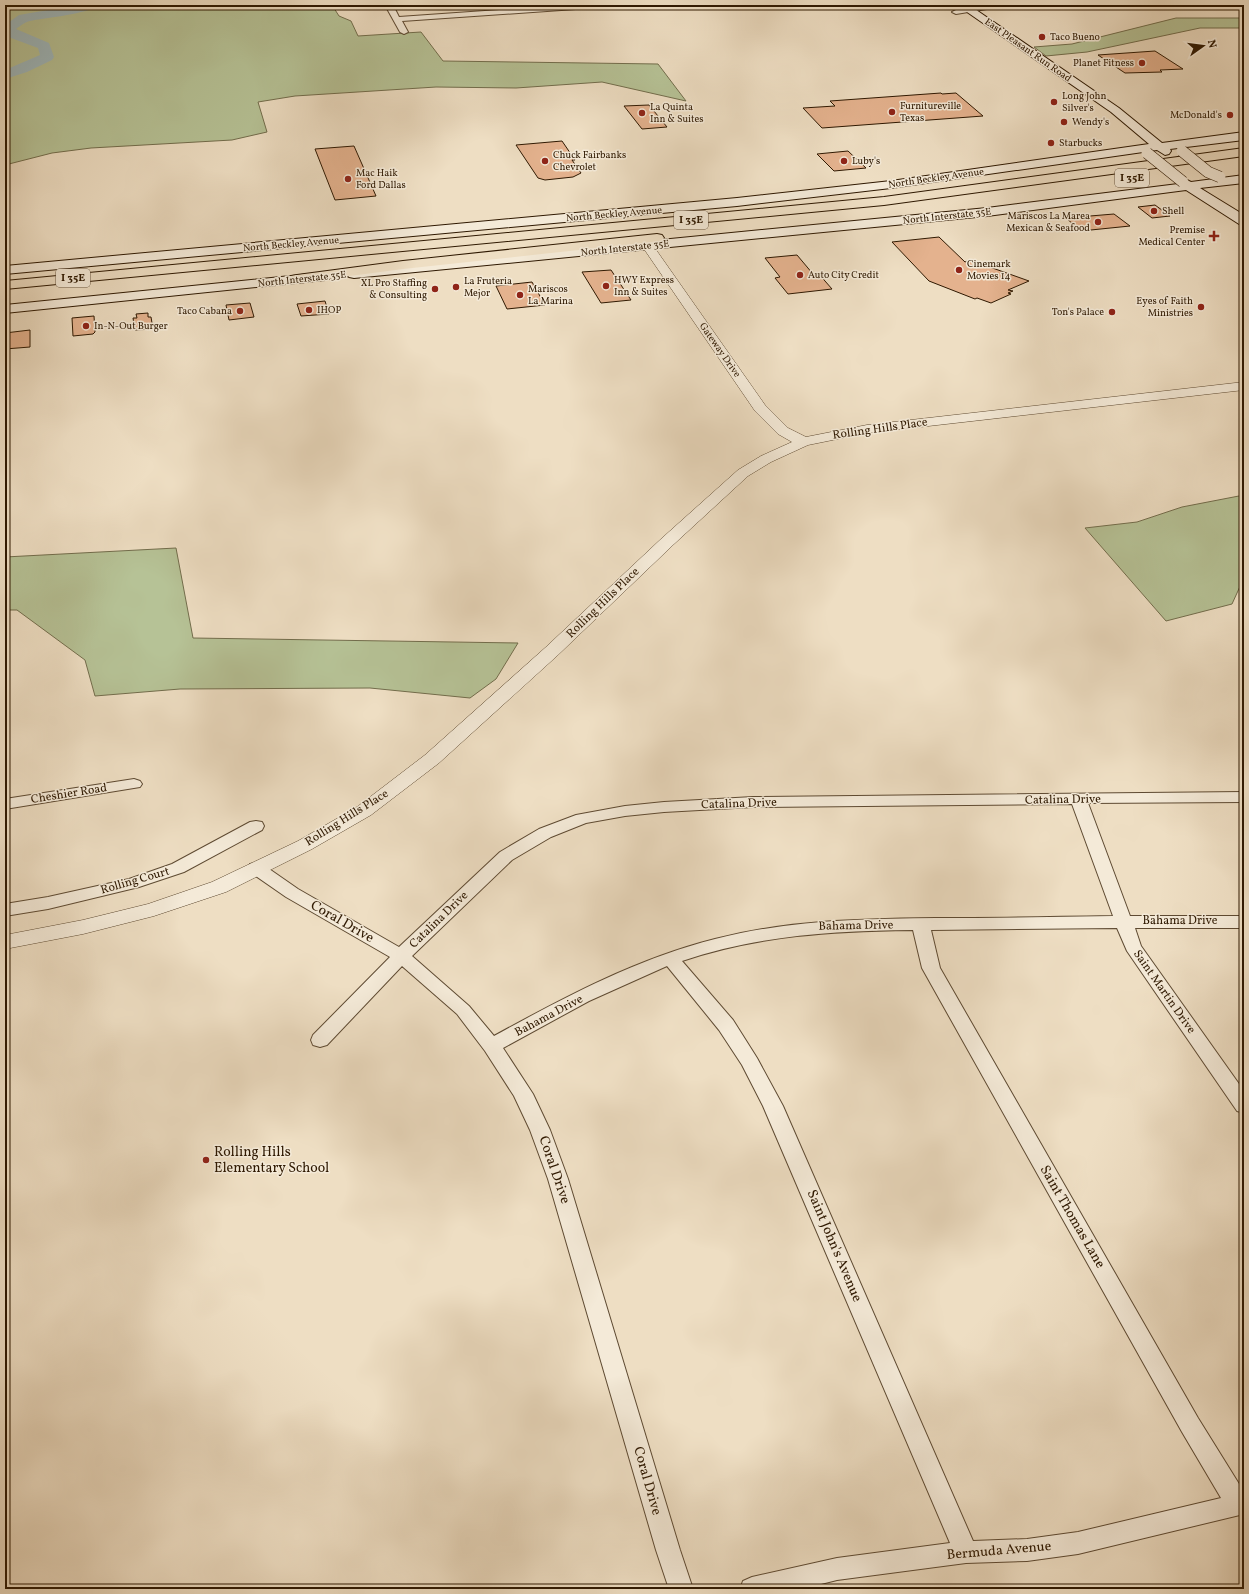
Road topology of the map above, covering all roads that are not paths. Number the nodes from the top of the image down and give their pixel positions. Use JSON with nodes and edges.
{"nodes":[{"id":1,"x":389,"y":5,"type":"edge"},
{"id":2,"x":477,"y":5,"type":"edge"},
{"id":3,"x":604,"y":5,"type":"edge"},
{"id":4,"x":999,"y":5,"type":"edge"},
{"id":5,"x":569,"y":6,"type":"edge"},
{"id":6,"x":959,"y":9,"type":"edge"},
{"id":7,"x":483,"y":13,"type":"junction"},
{"id":8,"x":397,"y":19,"type":"junction"},
{"id":9,"x":404,"y":32,"type":"dead end"},
{"id":10,"x":1020,"y":45,"type":"junction"},
{"id":11,"x":1004,"y":46,"type":"junction"},
{"id":12,"x":1040,"y":58,"type":"junction"},
{"id":13,"x":1024,"y":60,"type":"junction"},
{"id":14,"x":1074,"y":82,"type":"junction"},
{"id":15,"x":1058,"y":84,"type":"junction"},
{"id":16,"x":1075,"y":96,"type":"dead end"},
{"id":17,"x":1244,"y":137,"type":"edge"},
{"id":18,"x":1127,"y":138,"type":"dead end"},
{"id":19,"x":1162,"y":148,"type":"junction"},
{"id":20,"x":1141,"y":152,"type":"junction"},
{"id":21,"x":1242,"y":156,"type":"edge"},
{"id":22,"x":1244,"y":179,"type":"edge"},
{"id":23,"x":1205,"y":181,"type":"junction"},
{"id":24,"x":1185,"y":184,"type":"junction"},
{"id":25,"x":1020,"y":194,"type":"junction"},
{"id":26,"x":1107,"y":197,"type":"junction"},
{"id":27,"x":1244,"y":207,"type":"edge"},
{"id":28,"x":576,"y":218,"type":"junction"},
{"id":29,"x":1244,"y":221,"type":"edge"},
{"id":30,"x":648,"y":246,"type":"junction"},
{"id":31,"x":5,"y":270,"type":"edge"},
{"id":32,"x":297,"y":279,"type":"junction"},
{"id":33,"x":5,"y":285,"type":"edge"},
{"id":34,"x":5,"y":294,"type":"edge"},
{"id":35,"x":5,"y":310,"type":"edge"},
{"id":36,"x":1244,"y":386,"type":"edge"},
{"id":37,"x":804,"y":442,"type":"junction"},
{"id":38,"x":134,"y":784,"type":"dead end"},
{"id":39,"x":1244,"y":797,"type":"edge"},
{"id":40,"x":1079,"y":800,"type":"junction"},
{"id":41,"x":5,"y":804,"type":"edge"},
{"id":42,"x":256,"y":826,"type":"dead end"},
{"id":43,"x":256,"y":868,"type":"junction"},
{"id":44,"x":5,"y":910,"type":"edge"},
{"id":45,"x":1123,"y":922,"type":"junction"},
{"id":46,"x":1244,"y":922,"type":"edge"},
{"id":47,"x":921,"y":925,"type":"junction"},
{"id":48,"x":5,"y":942,"type":"edge"},
{"id":49,"x":401,"y":956,"type":"junction"},
{"id":50,"x":671,"y":959,"type":"junction"},
{"id":51,"x":320,"y":1040,"type":"dead end"},
{"id":52,"x":492,"y":1046,"type":"junction"},
{"id":53,"x":1244,"y":1106,"type":"edge"},
{"id":54,"x":1241,"y":1503,"type":"edge"},
{"id":55,"x":966,"y":1552,"type":"junction"},
{"id":56,"x":681,"y":1589,"type":"edge"},
{"id":57,"x":752,"y":1589,"type":"edge"}],
"edges":[{"from":1,"to":8,"type":"street"},
{"from":2,"to":7,"type":"street"},
{"from":3,"to":5,"type":"street"},
{"from":4,"to":6,"type":"street"},
{"from":5,"to":7,"type":"street"},
{"from":6,"to":10,"type":"main road","name":"East Pleasant Run Road"},
{"from":6,"to":11,"type":"main road","name":"East Pleasant Run Road"},
{"from":7,"to":8,"type":"street"},
{"from":8,"to":9,"type":"street"},
{"from":10,"to":11,"type":"main road"},
{"from":10,"to":12,"type":"main road","name":"East Pleasant Run Road"},
{"from":11,"to":13,"type":"main road","name":"East Pleasant Run Road"},
{"from":12,"to":13,"type":"main road"},
{"from":12,"to":14,"type":"main road","name":"East Pleasant Run Road"},
{"from":13,"to":15,"type":"main road","name":"East Pleasant Run Road"},
{"from":14,"to":15,"type":"main road"},
{"from":14,"to":19,"type":"main road","name":"East Pleasant Run Road"},
{"from":15,"to":16,"type":"main road","name":"East Pleasant Run Road"},
{"from":17,"to":19,"type":"main road","name":"North Beckley Avenue"},
{"from":17,"to":22,"type":"main road","bridge":true},
{"from":18,"to":20,"type":"main road"},
{"from":19,"to":20,"type":"main road","name":"North Beckley Avenue"},
{"from":19,"to":23,"type":"main road","name":"East Pleasant Run Road"},
{"from":20,"to":24,"type":"main road","bridge":true},
{"from":20,"to":26,"type":"main road"},
{"from":20,"to":28,"type":"main road","name":"North Beckley Avenue"},
{"from":21,"to":25,"type":"highway","number":"I 35E"},
{"from":21,"to":28,"type":"highway"},
{"from":21,"to":33,"type":"highway","number":"I 35E"},
{"from":22,"to":23,"type":"main road","name":"North Interstate 35E"},
{"from":23,"to":24,"type":"main road","name":"North Interstate 35E"},
{"from":23,"to":27,"type":"main road","name":"East Pleasant Run Road"},
{"from":24,"to":26,"type":"main road","name":"North Interstate 35E"},
{"from":24,"to":29,"type":"main road"},
{"from":25,"to":32,"type":"highway"},
{"from":25,"to":34,"type":"highway","number":"I 35E"},
{"from":26,"to":30,"type":"main road","name":"North Interstate 35E"},
{"from":28,"to":31,"type":"main road","name":"North Beckley Avenue"},
{"from":30,"to":32,"type":"main road","name":"North Interstate 35E"},
{"from":30,"to":37,"type":"street","name":"Gateway Drive"},
{"from":32,"to":35,"type":"main road","name":"North Interstate 35E"},
{"from":36,"to":37,"type":"street","name":"Rolling Hills Place"},
{"from":37,"to":43,"type":"street","name":"Rolling Hills Place"},
{"from":38,"to":41,"type":"street","name":"Cheshier Road"},
{"from":39,"to":40,"type":"street","name":"Catalina Drive"},
{"from":40,"to":45,"type":"street","name":"Saint Martin Drive"},
{"from":40,"to":49,"type":"street","name":"Catalina Drive"},
{"from":42,"to":44,"type":"street","name":"Rolling Court"},
{"from":43,"to":48,"type":"street","name":"Rolling Hills Place"},
{"from":43,"to":49,"type":"street","name":"Coral Drive"},
{"from":45,"to":46,"type":"street","name":"Bahama Drive"},
{"from":45,"to":47,"type":"street","name":"Bahama Drive"},
{"from":45,"to":53,"type":"street","name":"Saint Martin Drive"},
{"from":47,"to":50,"type":"street","name":"Bahama Drive"},
{"from":47,"to":54,"type":"street","name":"Saint Thomas Lane"},
{"from":49,"to":51,"type":"street","name":"Catalina Drive"},
{"from":49,"to":52,"type":"street","name":"Coral Drive"},
{"from":50,"to":52,"type":"street","name":"Bahama Drive"},
{"from":50,"to":55,"type":"street","name":"Saint John's Avenue"},
{"from":52,"to":56,"type":"street","name":"Coral Drive"},
{"from":54,"to":55,"type":"street","name":"Bermuda Avenue"},
{"from":55,"to":57,"type":"street","name":"Bermuda Avenue"}]}
